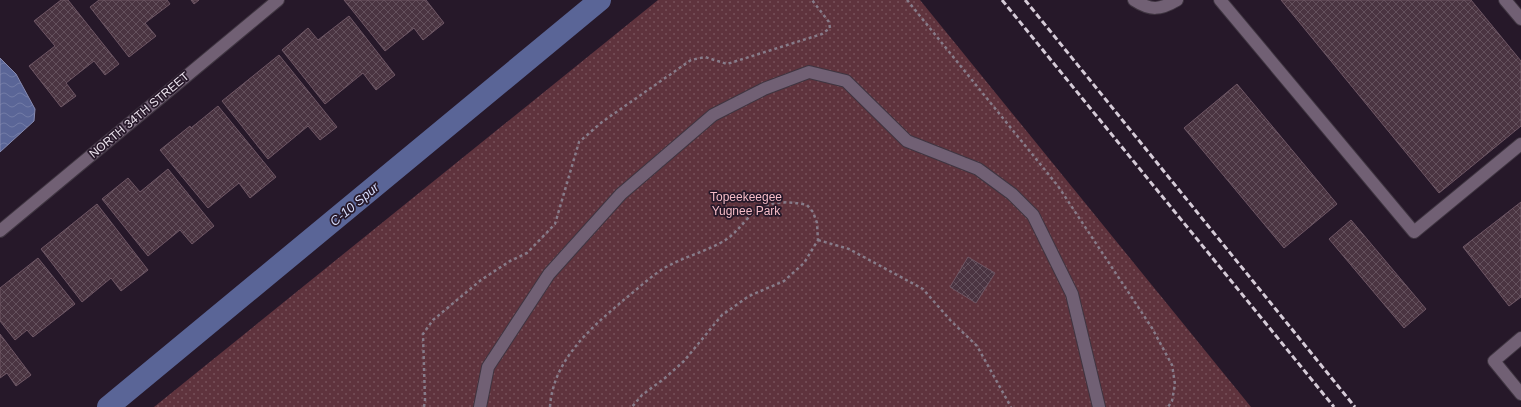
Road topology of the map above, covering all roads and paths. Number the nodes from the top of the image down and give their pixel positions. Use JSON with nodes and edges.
{"nodes":[{"id":1,"x":278,"y":0,"type":"edge"},
{"id":2,"x":812,"y":0,"type":"edge"},
{"id":3,"x":908,"y":0,"type":"edge"},
{"id":4,"x":1134,"y":0,"type":"edge"},
{"id":5,"x":1177,"y":0,"type":"edge"},
{"id":6,"x":1220,"y":0,"type":"edge"},
{"id":7,"x":1505,"y":0,"type":"edge"},
{"id":8,"x":1521,"y":19,"type":"edge"},
{"id":9,"x":1521,"y":144,"type":"edge"},
{"id":10,"x":0,"y":231,"type":"edge"},
{"id":11,"x":818,"y":240,"type":"junction"},
{"id":12,"x":1521,"y":338,"type":"edge"},
{"id":13,"x":1521,"y":394,"type":"edge"},
{"id":14,"x":424,"y":407,"type":"edge"},
{"id":15,"x":480,"y":407,"type":"edge"},
{"id":16,"x":550,"y":407,"type":"edge"},
{"id":17,"x":632,"y":407,"type":"edge"},
{"id":18,"x":1011,"y":407,"type":"edge"},
{"id":19,"x":1099,"y":407,"type":"edge"},
{"id":20,"x":1168,"y":407,"type":"edge"}],
"edges":[{"from":1,"to":10,"type":"street","name":"NORTH 34TH STREET"},
{"from":2,"to":14,"type":"path"},
{"from":3,"to":20,"type":"path"},
{"from":4,"to":5,"type":"street"},
{"from":6,"to":9,"type":"street"},
{"from":7,"to":8,"type":"street"},
{"from":11,"to":16,"type":"path"},
{"from":11,"to":17,"type":"path"},
{"from":11,"to":18,"type":"path"},
{"from":12,"to":13,"type":"street"},
{"from":15,"to":19,"type":"street"}]}
